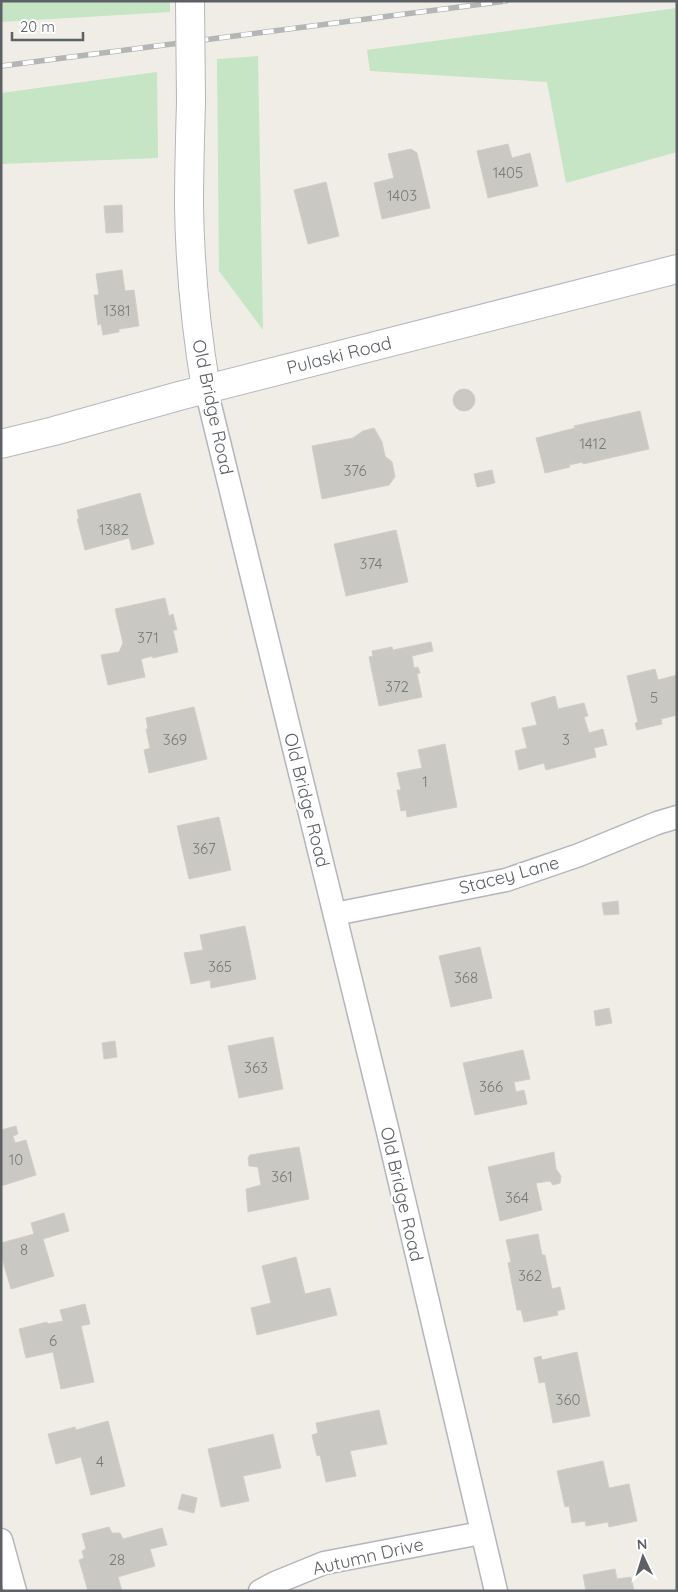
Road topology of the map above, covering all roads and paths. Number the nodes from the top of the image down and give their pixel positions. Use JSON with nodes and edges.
{"nodes":[{"id":1,"x":190,"y":1,"type":"edge"},
{"id":2,"x":677,"y":268,"type":"edge"},
{"id":3,"x":206,"y":389,"type":"junction"},
{"id":4,"x":1,"y":444,"type":"edge"},
{"id":5,"x":677,"y":817,"type":"edge"},
{"id":6,"x":335,"y":914,"type":"junction"},
{"id":7,"x":481,"y":1532,"type":"junction"},
{"id":8,"x":1,"y":1540,"type":"edge"},
{"id":9,"x":15,"y":1591,"type":"edge"},
{"id":10,"x":260,"y":1591,"type":"edge"},
{"id":11,"x":496,"y":1591,"type":"edge"}],
"edges":[{"from":1,"to":3,"type":"main road","name":"Old Bridge Road","bridge":true},
{"from":2,"to":3,"type":"main road","name":"Pulaski Road"},
{"from":3,"to":4,"type":"main road","name":"Pulaski Road"},
{"from":3,"to":6,"type":"street","name":"Old Bridge Road"},
{"from":5,"to":6,"type":"street","name":"Stacey Lane"},
{"from":6,"to":7,"type":"street","name":"Old Bridge Road"},
{"from":7,"to":10,"type":"street","name":"Autumn Drive"},
{"from":7,"to":11,"type":"street","name":"Old Bridge Road"},
{"from":8,"to":9,"type":"street"}]}
